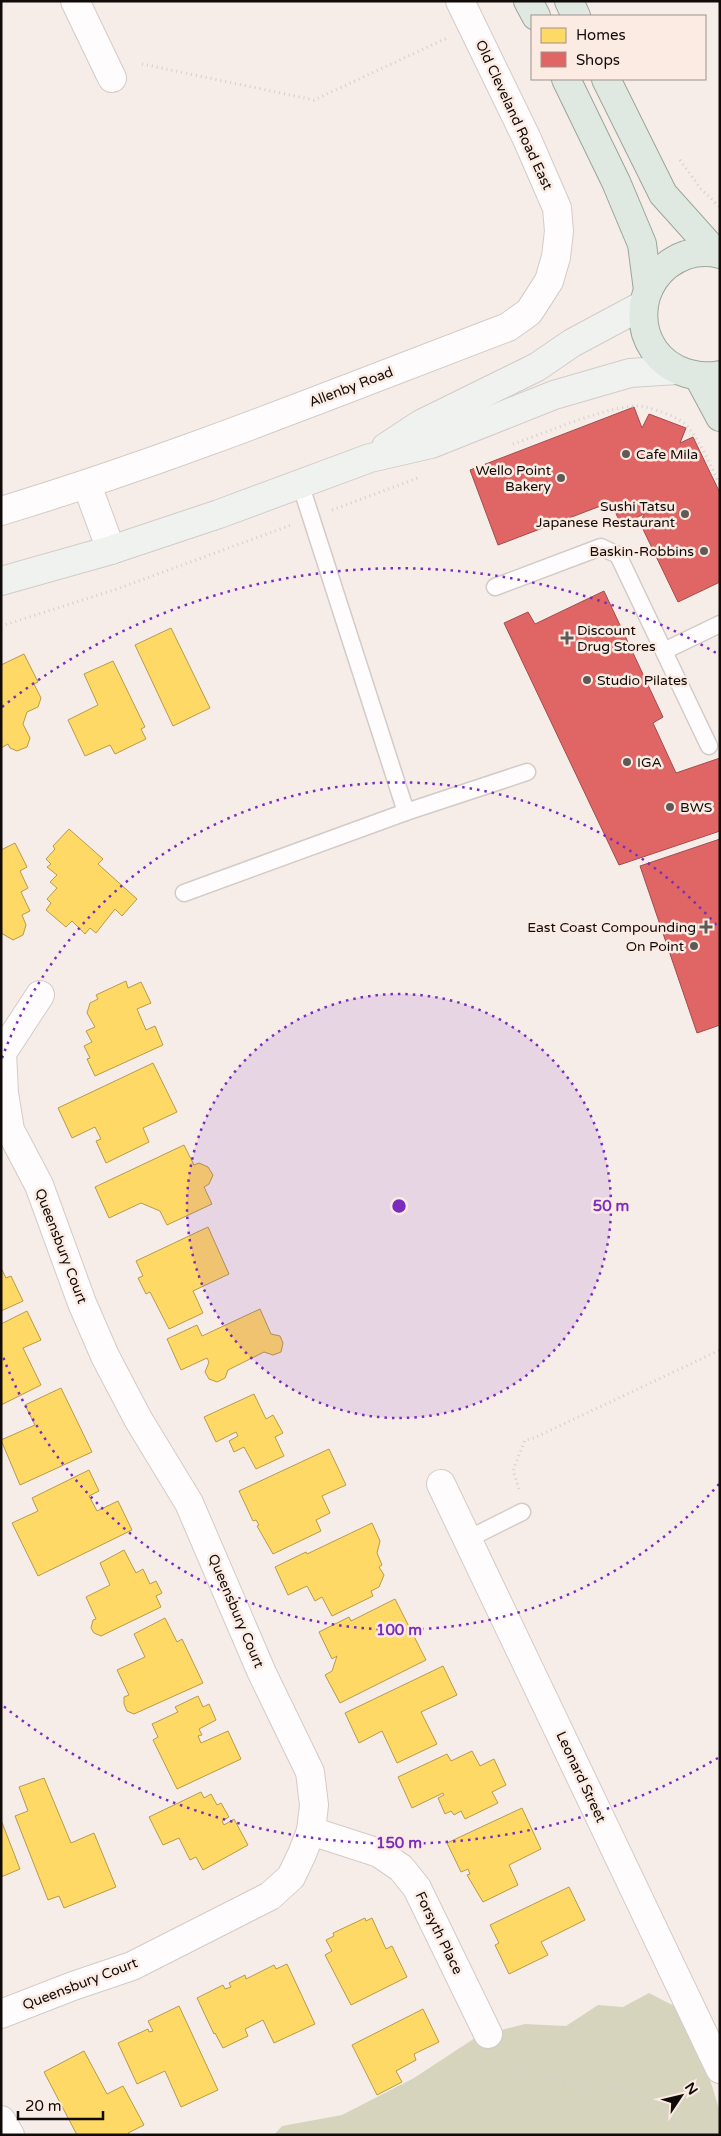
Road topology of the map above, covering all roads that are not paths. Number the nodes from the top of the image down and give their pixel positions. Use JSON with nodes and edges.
{"nodes":[{"id":1,"x":75,"y":1,"type":"edge"},
{"id":2,"x":460,"y":1,"type":"edge"},
{"id":3,"x":528,"y":1,"type":"edge"},
{"id":4,"x":569,"y":1,"type":"edge"},
{"id":5,"x":535,"y":15,"type":"edge"},
{"id":6,"x":576,"y":15,"type":"edge"},
{"id":7,"x":112,"y":78,"type":"dead end"},
{"id":8,"x":566,"y":80,"type":"edge"},
{"id":9,"x":606,"y":80,"type":"edge"},
{"id":10,"x":560,"y":232,"type":"joint"},
{"id":11,"x":717,"y":253,"type":"edge"},
{"id":12,"x":646,"y":298,"type":"junction"},
{"id":13,"x":698,"y":374,"type":"edge"},
{"id":14,"x":720,"y":417,"type":"edge"},
{"id":15,"x":370,"y":458,"type":"junction"},
{"id":16,"x":300,"y":483,"type":"junction"},
{"id":17,"x":87,"y":485,"type":"junction"},
{"id":18,"x":1,"y":511,"type":"edge"},
{"id":19,"x":111,"y":550,"type":"junction"},
{"id":20,"x":1,"y":581,"type":"edge"},
{"id":21,"x":495,"y":587,"type":"dead end"},
{"id":22,"x":720,"y":624,"type":"edge"},
{"id":23,"x":664,"y":651,"type":"junction"},
{"id":24,"x":709,"y":746,"type":"dead end"},
{"id":25,"x":527,"y":772,"type":"dead end"},
{"id":26,"x":406,"y":812,"type":"junction"},
{"id":27,"x":184,"y":893,"type":"dead end"},
{"id":28,"x":40,"y":994,"type":"dead end"},
{"id":29,"x":2,"y":1053,"type":"edge"},
{"id":30,"x":441,"y":1484,"type":"dead end"},
{"id":31,"x":522,"y":1512,"type":"road end"},
{"id":32,"x":468,"y":1539,"type":"junction"},
{"id":33,"x":311,"y":1830,"type":"junction"},
{"id":34,"x":1,"y":2014,"type":"edge"},
{"id":35,"x":488,"y":2034,"type":"road end"},
{"id":36,"x":720,"y":2070,"type":"edge"},
{"id":37,"x":1,"y":2120,"type":"edge"},
{"id":38,"x":10,"y":2135,"type":"edge"}],
"edges":[{"from":1,"to":7,"type":"street"},
{"from":2,"to":10,"type":"street","name":"Old Cleveland Road East"},
{"from":3,"to":5,"type":"main road"},
{"from":4,"to":6,"type":"main road"},
{"from":8,"to":12,"type":"main road"},
{"from":9,"to":11,"type":"main road"},
{"from":10,"to":17,"type":"street","name":"Allenby Road"},
{"from":11,"to":12,"type":"main road"},
{"from":12,"to":13,"type":"main road"},
{"from":12,"to":15,"type":"main road"},
{"from":13,"to":14,"type":"main road"},
{"from":13,"to":15,"type":"main road"},
{"from":15,"to":16,"type":"main road"},
{"from":16,"to":19,"type":"main road"},
{"from":16,"to":26,"type":"lane"},
{"from":17,"to":18,"type":"street","name":"Allenby Road"},
{"from":17,"to":19,"type":"street"},
{"from":19,"to":20,"type":"main road"},
{"from":21,"to":23,"type":"lane"},
{"from":22,"to":23,"type":"lane"},
{"from":23,"to":24,"type":"lane"},
{"from":25,"to":26,"type":"lane"},
{"from":26,"to":27,"type":"lane"},
{"from":28,"to":29,"type":"street","name":"Queensbury Court"},
{"from":29,"to":33,"type":"street","name":"Queensbury Court"},
{"from":30,"to":32,"type":"street","name":"Leonard Street"},
{"from":31,"to":32,"type":"lane"},
{"from":32,"to":36,"type":"street","name":"Leonard Street"},
{"from":33,"to":34,"type":"street","name":"Queensbury Court"},
{"from":33,"to":35,"type":"street","name":"Forsyth Place"},
{"from":37,"to":38,"type":"street"}]}
